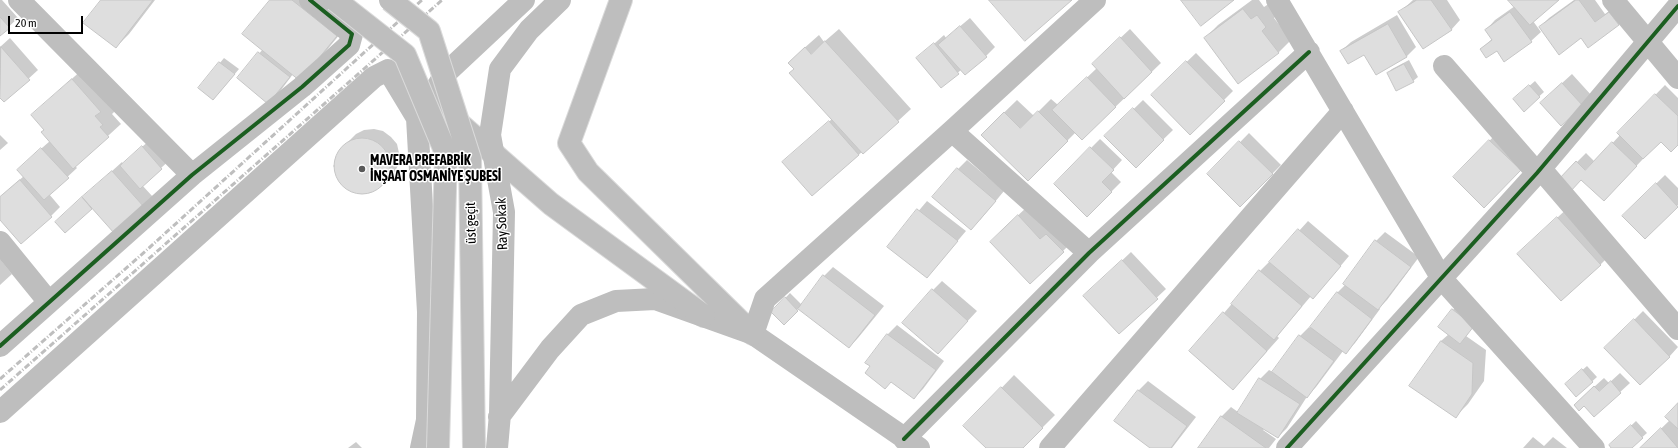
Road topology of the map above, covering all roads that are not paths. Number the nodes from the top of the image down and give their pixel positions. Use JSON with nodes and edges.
{"nodes":[{"id":1,"x":19,"y":0,"type":"edge"},
{"id":2,"x":310,"y":0,"type":"edge"},
{"id":3,"x":335,"y":0,"type":"edge"},
{"id":4,"x":390,"y":0,"type":"edge"},
{"id":5,"x":524,"y":0,"type":"edge"},
{"id":6,"x":560,"y":0,"type":"edge"},
{"id":7,"x":620,"y":0,"type":"edge"},
{"id":8,"x":1096,"y":0,"type":"edge"},
{"id":9,"x":1277,"y":0,"type":"edge"},
{"id":10,"x":1613,"y":0,"type":"edge"},
{"id":11,"x":1678,"y":6,"type":"edge"},
{"id":12,"x":1647,"y":42,"type":"junction"},
{"id":13,"x":1309,"y":52,"type":"junction"},
{"id":14,"x":1444,"y":66,"type":"dead end"},
{"id":15,"x":1678,"y":78,"type":"edge"},
{"id":16,"x":430,"y":98,"type":"junction"},
{"id":17,"x":1343,"y":111,"type":"junction"},
{"id":18,"x":417,"y":118,"type":"junction"},
{"id":19,"x":952,"y":131,"type":"junction"},
{"id":20,"x":494,"y":154,"type":"junction"},
{"id":21,"x":1539,"y":170,"type":"junction"},
{"id":22,"x":192,"y":175,"type":"junction"},
{"id":23,"x":0,"y":242,"type":"edge"},
{"id":24,"x":1089,"y":253,"type":"junction"},
{"id":25,"x":1442,"y":279,"type":"junction"},
{"id":26,"x":48,"y":302,"type":"junction"},
{"id":27,"x":704,"y":316,"type":"junction"},
{"id":28,"x":1678,"y":329,"type":"edge"},
{"id":29,"x":753,"y":334,"type":"junction"},
{"id":30,"x":0,"y":346,"type":"edge"},
{"id":31,"x":0,"y":412,"type":"edge"},
{"id":32,"x":499,"y":417,"type":"junction"},
{"id":33,"x":911,"y":443,"type":"edge"},
{"id":34,"x":421,"y":448,"type":"edge"},
{"id":35,"x":438,"y":448,"type":"edge"},
{"id":36,"x":474,"y":448,"type":"edge"},
{"id":37,"x":497,"y":448,"type":"edge"},
{"id":38,"x":1050,"y":448,"type":"edge"},
{"id":39,"x":1287,"y":448,"type":"edge"},
{"id":40,"x":1594,"y":448,"type":"edge"}],
"edges":[{"from":1,"to":22,"type":"main road"},
{"from":2,"to":22,"type":"main road"},
{"from":3,"to":35,"type":"main road","bridge":true},
{"from":4,"to":36,"type":"main road","name":"üst geçit","bridge":true},
{"from":5,"to":16,"type":"main road"},
{"from":6,"to":20,"type":"main road","name":"Ray Sokak"},
{"from":7,"to":29,"type":"main road"},
{"from":8,"to":19,"type":"main road"},
{"from":9,"to":13,"type":"main road"},
{"from":10,"to":12,"type":"main road"},
{"from":11,"to":12,"type":"main road"},
{"from":12,"to":15,"type":"main road"},
{"from":12,"to":21,"type":"main road"},
{"from":13,"to":17,"type":"main road"},
{"from":13,"to":24,"type":"main road"},
{"from":14,"to":21,"type":"main road"},
{"from":16,"to":18,"type":"main road"},
{"from":16,"to":20,"type":"main road"},
{"from":17,"to":25,"type":"main road"},
{"from":17,"to":38,"type":"main road"},
{"from":18,"to":31,"type":"main road"},
{"from":18,"to":34,"type":"main road"},
{"from":19,"to":24,"type":"main road"},
{"from":19,"to":29,"type":"main road"},
{"from":20,"to":27,"type":"main road"},
{"from":20,"to":32,"type":"main road","name":"Ray Sokak"},
{"from":21,"to":25,"type":"main road"},
{"from":21,"to":28,"type":"main road"},
{"from":22,"to":26,"type":"main road"},
{"from":23,"to":26,"type":"main road"},
{"from":24,"to":33,"type":"main road"},
{"from":25,"to":39,"type":"main road"},
{"from":25,"to":40,"type":"main road"},
{"from":26,"to":30,"type":"main road"},
{"from":27,"to":29,"type":"main road"},
{"from":27,"to":32,"type":"main road"},
{"from":29,"to":33,"type":"main road"},
{"from":32,"to":37,"type":"main road","name":"Ray Sokak"}]}
